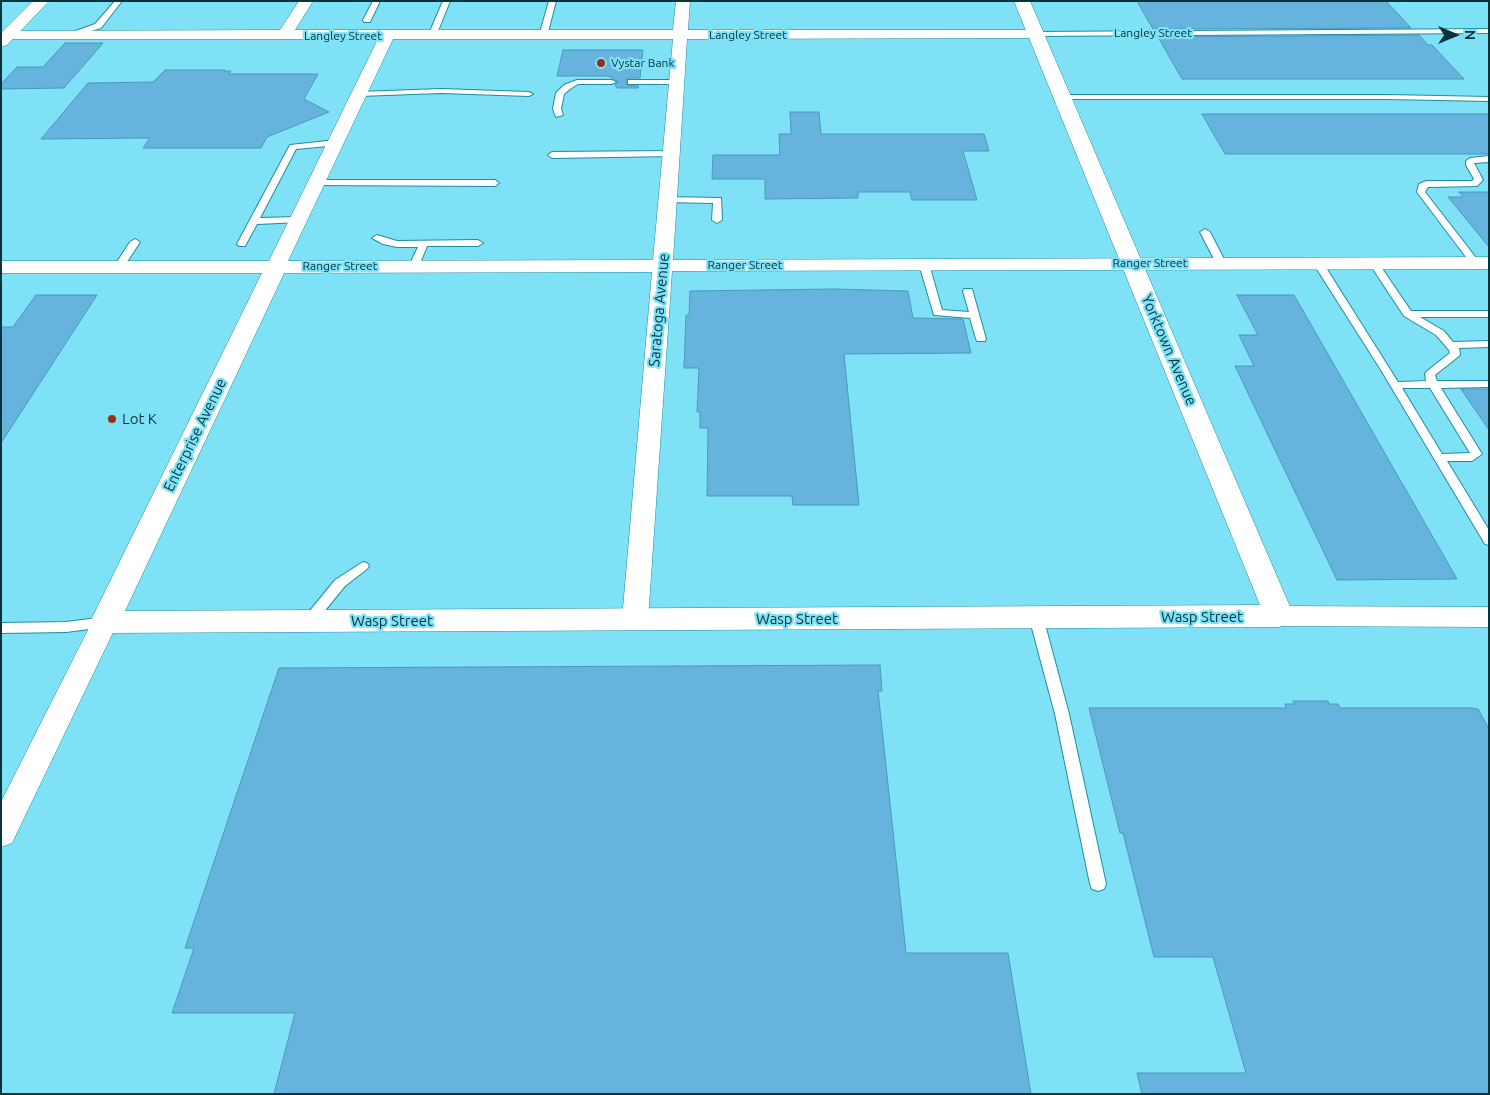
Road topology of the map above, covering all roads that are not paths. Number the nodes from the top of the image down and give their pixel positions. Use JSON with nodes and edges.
{"nodes":[{"id":1,"x":42,"y":1,"type":"edge"},
{"id":2,"x":119,"y":1,"type":"edge"},
{"id":3,"x":306,"y":1,"type":"edge"},
{"id":4,"x":377,"y":1,"type":"edge"},
{"id":5,"x":447,"y":1,"type":"edge"},
{"id":6,"x":553,"y":1,"type":"edge"},
{"id":7,"x":683,"y":1,"type":"edge"},
{"id":8,"x":1022,"y":1,"type":"edge"},
{"id":9,"x":368,"y":20,"type":"dead end"},
{"id":10,"x":1489,"y":31,"type":"edge"},
{"id":11,"x":1036,"y":34,"type":"junction"},
{"id":12,"x":73,"y":35,"type":"junction"},
{"id":13,"x":680,"y":35,"type":"junction"},
{"id":14,"x":284,"y":36,"type":"junction"},
{"id":15,"x":387,"y":36,"type":"junction"},
{"id":16,"x":432,"y":36,"type":"junction"},
{"id":17,"x":544,"y":36,"type":"junction"},
{"id":18,"x":5,"y":39,"type":"edge"},
{"id":19,"x":612,"y":82,"type":"dead end"},
{"id":20,"x":631,"y":82,"type":"dead end"},
{"id":21,"x":676,"y":82,"type":"junction"},
{"id":22,"x":359,"y":94,"type":"junction"},
{"id":23,"x":529,"y":94,"type":"dead end"},
{"id":24,"x":1062,"y":97,"type":"junction"},
{"id":25,"x":1489,"y":99,"type":"edge"},
{"id":26,"x":559,"y":115,"type":"dead end"},
{"id":27,"x":336,"y":143,"type":"junction"},
{"id":28,"x":671,"y":154,"type":"junction"},
{"id":29,"x":552,"y":155,"type":"dead end"},
{"id":30,"x":1489,"y":159,"type":"edge"},
{"id":31,"x":316,"y":183,"type":"junction"},
{"id":32,"x":495,"y":183,"type":"dead end"},
{"id":33,"x":667,"y":200,"type":"junction"},
{"id":34,"x":298,"y":220,"type":"junction"},
{"id":35,"x":717,"y":220,"type":"dead end"},
{"id":36,"x":254,"y":221,"type":"junction"},
{"id":37,"x":1205,"y":232,"type":"dead end"},
{"id":38,"x":377,"y":238,"type":"dead end"},
{"id":39,"x":135,"y":242,"type":"dead end"},
{"id":40,"x":425,"y":243,"type":"junction"},
{"id":41,"x":478,"y":243,"type":"dead end"},
{"id":42,"x":242,"y":244,"type":"dead end"},
{"id":43,"x":1221,"y":263,"type":"junction"},
{"id":44,"x":1318,"y":263,"type":"junction"},
{"id":45,"x":1374,"y":263,"type":"junction"},
{"id":46,"x":1482,"y":263,"type":"edge"},
{"id":47,"x":924,"y":264,"type":"junction"},
{"id":48,"x":1133,"y":264,"type":"junction"},
{"id":49,"x":662,"y":265,"type":"junction"},
{"id":50,"x":276,"y":266,"type":"junction"},
{"id":51,"x":414,"y":266,"type":"junction"},
{"id":52,"x":1,"y":268,"type":"edge"},
{"id":53,"x":118,"y":268,"type":"junction"},
{"id":54,"x":968,"y":291,"type":"dead end"},
{"id":55,"x":1408,"y":314,"type":"junction"},
{"id":56,"x":1489,"y":314,"type":"edge"},
{"id":57,"x":974,"y":315,"type":"junction"},
{"id":58,"x":981,"y":339,"type":"dead end"},
{"id":59,"x":1489,"y":344,"type":"edge"},
{"id":60,"x":1451,"y":345,"type":"junction"},
{"id":61,"x":1433,"y":384,"type":"junction"},
{"id":62,"x":1489,"y":384,"type":"edge"},
{"id":63,"x":1394,"y":385,"type":"junction"},
{"id":64,"x":1438,"y":458,"type":"junction"},
{"id":65,"x":1489,"y":542,"type":"edge"},
{"id":66,"x":363,"y":566,"type":"dead end"},
{"id":67,"x":1279,"y":616,"type":"junction"},
{"id":68,"x":1036,"y":617,"type":"junction"},
{"id":69,"x":1489,"y":617,"type":"edge"},
{"id":70,"x":635,"y":620,"type":"junction"},
{"id":71,"x":309,"y":621,"type":"junction"},
{"id":72,"x":105,"y":622,"type":"junction"},
{"id":73,"x":1,"y":628,"type":"edge"},
{"id":74,"x":1,"y":834,"type":"edge"},
{"id":75,"x":1098,"y":884,"type":"dead end"}],
"edges":[{"from":1,"to":18,"type":"main road"},
{"from":2,"to":12,"type":"lane"},
{"from":3,"to":14,"type":"street"},
{"from":4,"to":9,"type":"lane"},
{"from":5,"to":16,"type":"lane"},
{"from":6,"to":17,"type":"lane"},
{"from":7,"to":13,"type":"street","name":"Saratoga Avenue"},
{"from":8,"to":11,"type":"main road","name":"Yorktown Avenue"},
{"from":10,"to":11,"type":"lane","name":"Langley Street"},
{"from":11,"to":13,"type":"street","name":"Langley Street"},
{"from":11,"to":24,"type":"main road","name":"Yorktown Avenue"},
{"from":12,"to":14,"type":"street","name":"Langley Street"},
{"from":12,"to":18,"type":"street","name":"Langley Street"},
{"from":13,"to":17,"type":"street","name":"Langley Street"},
{"from":13,"to":21,"type":"street","name":"Saratoga Avenue"},
{"from":14,"to":15,"type":"street","name":"Langley Street"},
{"from":15,"to":16,"type":"street","name":"Langley Street"},
{"from":15,"to":22,"type":"street","name":"Enterprise Avenue"},
{"from":16,"to":17,"type":"street","name":"Langley Street"},
{"from":19,"to":26,"type":"lane"},
{"from":20,"to":21,"type":"lane"},
{"from":21,"to":28,"type":"street","name":"Saratoga Avenue"},
{"from":22,"to":23,"type":"lane"},
{"from":22,"to":27,"type":"street","name":"Enterprise Avenue"},
{"from":24,"to":25,"type":"lane"},
{"from":24,"to":48,"type":"main road","name":"Yorktown Avenue"},
{"from":27,"to":31,"type":"street","name":"Enterprise Avenue"},
{"from":27,"to":36,"type":"lane"},
{"from":28,"to":29,"type":"lane"},
{"from":28,"to":33,"type":"street","name":"Saratoga Avenue"},
{"from":30,"to":46,"type":"lane"},
{"from":31,"to":32,"type":"lane"},
{"from":31,"to":34,"type":"street","name":"Enterprise Avenue"},
{"from":33,"to":35,"type":"lane"},
{"from":33,"to":49,"type":"street","name":"Saratoga Avenue"},
{"from":34,"to":36,"type":"lane"},
{"from":34,"to":50,"type":"street","name":"Enterprise Avenue"},
{"from":36,"to":42,"type":"lane"},
{"from":37,"to":43,"type":"lane"},
{"from":38,"to":40,"type":"lane"},
{"from":39,"to":53,"type":"lane"},
{"from":40,"to":41,"type":"lane"},
{"from":40,"to":51,"type":"lane"},
{"from":43,"to":44,"type":"street","name":"Ranger Street"},
{"from":43,"to":48,"type":"street","name":"Ranger Street"},
{"from":44,"to":45,"type":"street","name":"Ranger Street"},
{"from":44,"to":63,"type":"lane"},
{"from":45,"to":46,"type":"street","name":"Ranger Street"},
{"from":45,"to":55,"type":"lane"},
{"from":47,"to":48,"type":"street","name":"Ranger Street"},
{"from":47,"to":49,"type":"street","name":"Ranger Street"},
{"from":47,"to":57,"type":"lane"},
{"from":48,"to":67,"type":"main road","name":"Yorktown Avenue"},
{"from":49,"to":51,"type":"street","name":"Ranger Street"},
{"from":49,"to":70,"type":"street","name":"Saratoga Avenue"},
{"from":50,"to":51,"type":"street","name":"Ranger Street"},
{"from":50,"to":53,"type":"main road","name":"Ranger Street"},
{"from":50,"to":72,"type":"main road","name":"Enterprise Avenue"},
{"from":52,"to":53,"type":"main road","name":"Ranger Street"},
{"from":54,"to":57,"type":"lane"},
{"from":55,"to":56,"type":"lane"},
{"from":55,"to":60,"type":"lane"},
{"from":57,"to":58,"type":"lane"},
{"from":59,"to":60,"type":"lane"},
{"from":60,"to":61,"type":"lane"},
{"from":61,"to":62,"type":"lane"},
{"from":61,"to":63,"type":"lane"},
{"from":61,"to":64,"type":"lane"},
{"from":63,"to":64,"type":"lane"},
{"from":64,"to":65,"type":"lane"},
{"from":66,"to":71,"type":"lane"},
{"from":67,"to":68,"type":"main road","name":"Wasp Street"},
{"from":67,"to":69,"type":"street","name":"Wasp Street"},
{"from":68,"to":70,"type":"main road","name":"Wasp Street"},
{"from":68,"to":75,"type":"lane"},
{"from":70,"to":71,"type":"main road","name":"Wasp Street"},
{"from":71,"to":72,"type":"main road","name":"Wasp Street"},
{"from":72,"to":73,"type":"lane"},
{"from":72,"to":74,"type":"street","name":"Enterprise Avenue"}]}
